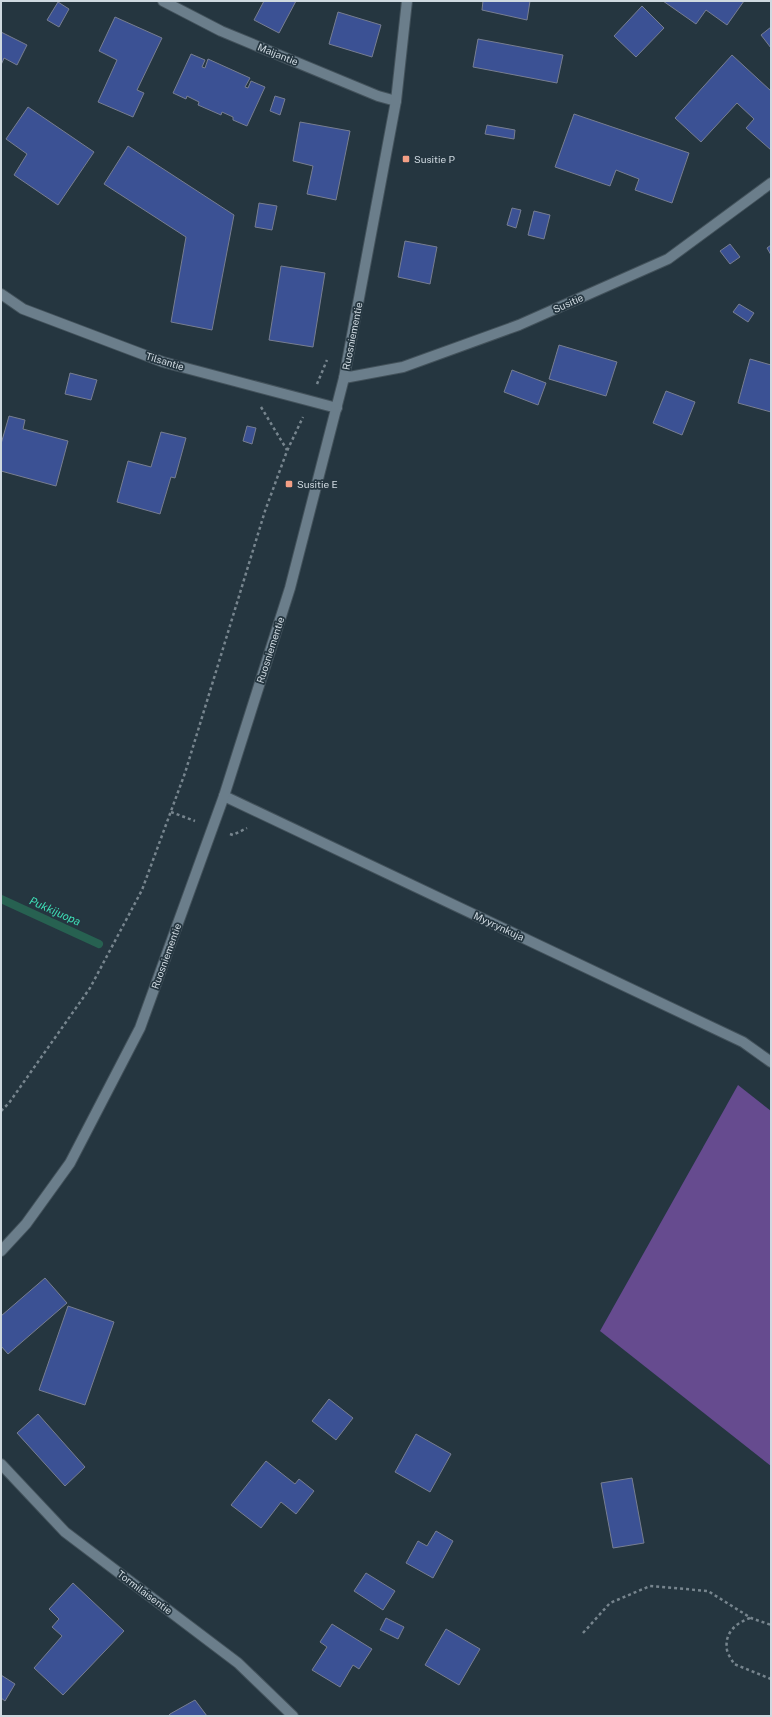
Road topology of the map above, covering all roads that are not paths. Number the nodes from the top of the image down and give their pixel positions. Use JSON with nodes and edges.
{"nodes":[{"id":1,"x":163,"y":1,"type":"edge"},
{"id":2,"x":407,"y":1,"type":"edge"},
{"id":3,"x":396,"y":101,"type":"junction"},
{"id":4,"x":771,"y":184,"type":"edge"},
{"id":5,"x":1,"y":294,"type":"edge"},
{"id":6,"x":344,"y":378,"type":"junction"},
{"id":7,"x":337,"y":408,"type":"junction"},
{"id":8,"x":224,"y":796,"type":"junction"},
{"id":9,"x":771,"y":1062,"type":"edge"},
{"id":10,"x":1,"y":1251,"type":"edge"},
{"id":11,"x":1,"y":1464,"type":"edge"},
{"id":12,"x":293,"y":1716,"type":"edge"}],
"edges":[{"from":1,"to":3,"type":"street","name":"Maijantie"},
{"from":2,"to":3,"type":"street","name":"Ruosniementie"},
{"from":3,"to":6,"type":"street","name":"Ruosniementie"},
{"from":4,"to":6,"type":"street","name":"Susitie"},
{"from":5,"to":7,"type":"street","name":"Tilsantie"},
{"from":6,"to":7,"type":"street","name":"Ruosniementie"},
{"from":7,"to":8,"type":"street","name":"Ruosniementie"},
{"from":8,"to":9,"type":"street","name":"Myyrynkuja"},
{"from":8,"to":10,"type":"street","name":"Ruosniementie"},
{"from":11,"to":12,"type":"street","name":"Tormilaisentie"}]}
